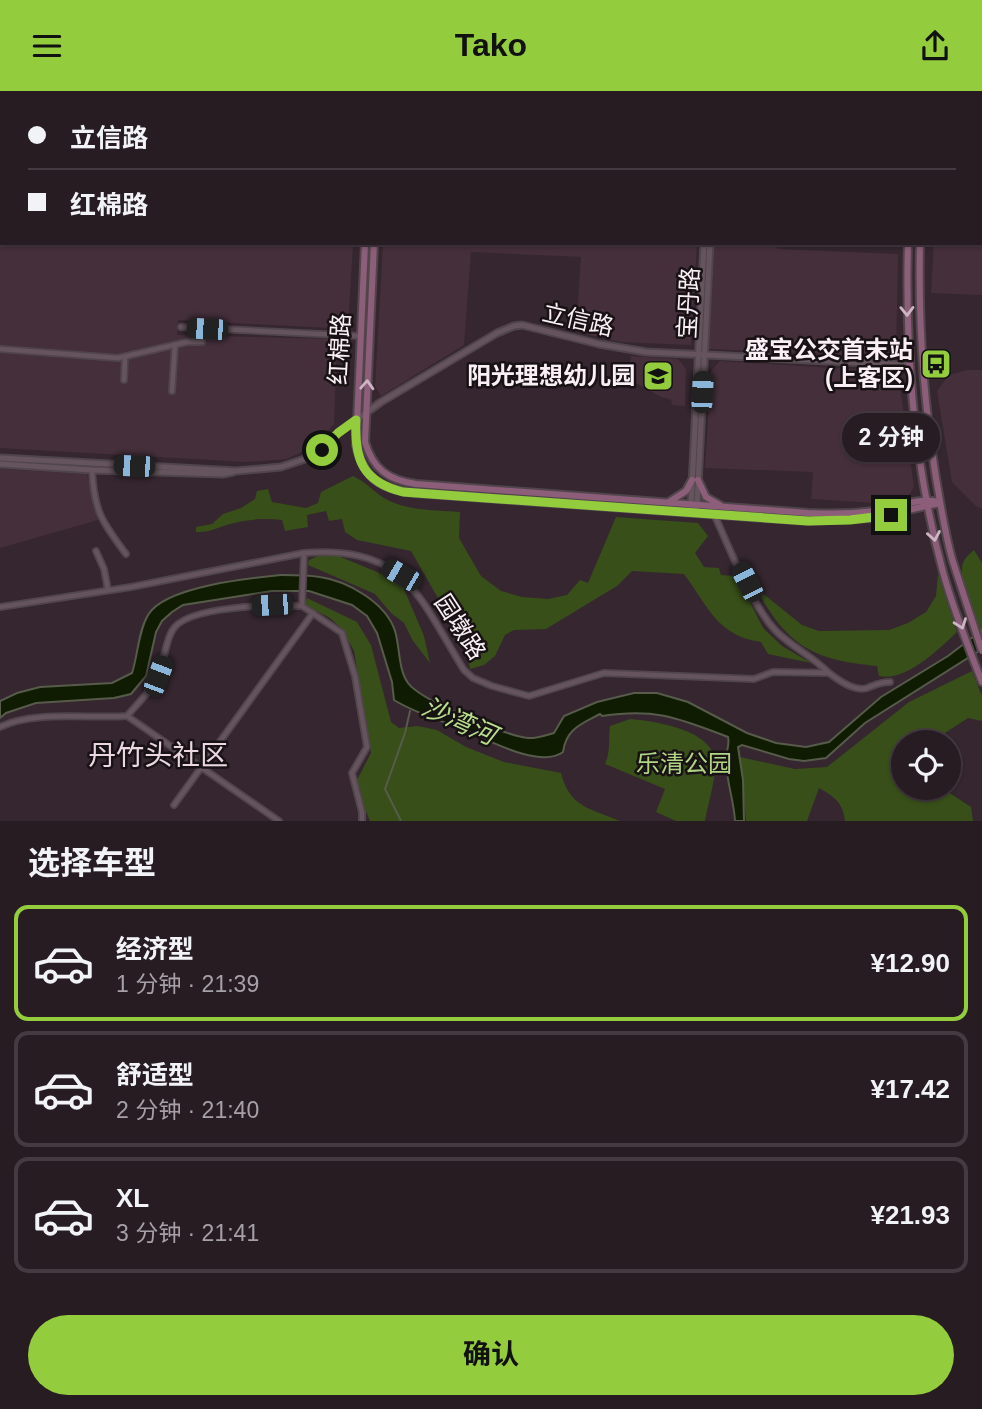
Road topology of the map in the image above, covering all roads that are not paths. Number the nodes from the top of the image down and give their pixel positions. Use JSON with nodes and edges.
{"nodes":[{"id":1,"x":365,"y":245,"type":"edge"},
{"id":2,"x":374,"y":245,"type":"edge"},
{"id":3,"x":704,"y":245,"type":"edge"},
{"id":4,"x":710,"y":245,"type":"edge"},
{"id":5,"x":908,"y":245,"type":"edge"},
{"id":6,"x":920,"y":245,"type":"edge"},
{"id":7,"x":181,"y":327,"type":"dead end"},
{"id":8,"x":360,"y":336,"type":"junction"},
{"id":9,"x":202,"y":342,"type":"dead end"},
{"id":10,"x":175,"y":345,"type":"junction"},
{"id":11,"x":0,"y":349,"type":"edge"},
{"id":12,"x":701,"y":355,"type":"junction"},
{"id":13,"x":125,"y":357,"type":"junction"},
{"id":14,"x":910,"y":365,"type":"junction"},
{"id":15,"x":124,"y":380,"type":"dead end"},
{"id":16,"x":172,"y":391,"type":"dead end"},
{"id":17,"x":365,"y":413,"type":"junction"},
{"id":18,"x":356,"y":420,"type":"junction"},
{"id":19,"x":0,"y":459,"type":"edge"},
{"id":20,"x":0,"y":464,"type":"edge"},
{"id":21,"x":58,"y":465,"type":"junction"},
{"id":22,"x":92,"y":470,"type":"junction"},
{"id":23,"x":176,"y":470,"type":"junction"},
{"id":24,"x":695,"y":480,"type":"junction"},
{"id":25,"x":665,"y":503,"type":"junction"},
{"id":26,"x":928,"y":503,"type":"junction"},
{"id":27,"x":940,"y":503,"type":"junction"},
{"id":28,"x":694,"y":505,"type":"junction"},
{"id":29,"x":725,"y":507,"type":"junction"},
{"id":30,"x":693,"y":513,"type":"junction"},
{"id":31,"x":714,"y":514,"type":"junction"},
{"id":32,"x":96,"y":551,"type":"dead end"},
{"id":33,"x":304,"y":553,"type":"junction"},
{"id":34,"x":126,"y":554,"type":"dead end"},
{"id":35,"x":108,"y":590,"type":"junction"},
{"id":36,"x":302,"y":606,"type":"junction"},
{"id":37,"x":0,"y":607,"type":"edge"},
{"id":38,"x":313,"y":613,"type":"junction"},
{"id":39,"x":982,"y":650,"type":"edge"},
{"id":40,"x":829,"y":673,"type":"junction"},
{"id":41,"x":890,"y":682,"type":"dead end"},
{"id":42,"x":982,"y":682,"type":"edge"},
{"id":43,"x":127,"y":716,"type":"junction"},
{"id":44,"x":0,"y":727,"type":"edge"},
{"id":45,"x":201,"y":768,"type":"junction"},
{"id":46,"x":174,"y":805,"type":"dead end"},
{"id":47,"x":279,"y":821,"type":"edge"},
{"id":48,"x":362,"y":821,"type":"edge"}],
"edges":[{"from":1,"to":8,"type":"main road","name":"红棉路"},
{"from":17,"to":2,"type":"main road","name":"红棉路","one_way":true},
{"from":3,"to":12,"type":"street","name":"宝丹路"},
{"from":4,"to":12,"type":"street","name":"宝丹路"},
{"from":5,"to":14,"type":"main road","one_way":true},
{"from":6,"to":27,"type":"main road"},
{"from":7,"to":8,"type":"street"},
{"from":8,"to":18,"type":"main road","name":"红棉路"},
{"from":9,"to":10,"type":"street"},
{"from":10,"to":13,"type":"street"},
{"from":10,"to":16,"type":"street"},
{"from":11,"to":13,"type":"street"},
{"from":12,"to":14,"type":"street","name":"立信路"},
{"from":12,"to":17,"type":"street","name":"立信路"},
{"from":12,"to":24,"type":"street","name":"宝丹路"},
{"from":13,"to":15,"type":"street"},
{"from":14,"to":26,"type":"main road"},
{"from":17,"to":18,"type":"street","name":"立信路"},
{"from":17,"to":25,"type":"main road","name":"红棉路"},
{"from":18,"to":23,"type":"street","name":"立信路"},
{"from":18,"to":30,"type":"main road","name":"红棉路"},
{"from":19,"to":21,"type":"street","name":"立信路"},
{"from":20,"to":21,"type":"street","name":"立信路"},
{"from":21,"to":22,"type":"street","name":"立信路"},
{"from":21,"to":23,"type":"street","name":"立信路"},
{"from":22,"to":23,"type":"street","name":"立信路"},
{"from":22,"to":34,"type":"street"},
{"from":24,"to":25,"type":"main road"},
{"from":24,"to":28,"type":"street","name":"宝丹路"},
{"from":24,"to":29,"type":"main road"},
{"from":25,"to":28,"type":"main road","name":"红棉路"},
{"from":26,"to":27,"type":"main road"},
{"from":26,"to":29,"type":"main road","name":"红棉路"},
{"from":26,"to":31,"type":"main road","name":"红棉路"},
{"from":26,"to":42,"type":"main road","one_way":true},
{"from":27,"to":39,"type":"main road","bridge":true},
{"from":28,"to":29,"type":"main road","name":"红棉路"},
{"from":28,"to":30,"type":"street","name":"宝丹路"},
{"from":30,"to":31,"type":"main road","name":"红棉路"},
{"from":31,"to":40,"type":"street"},
{"from":32,"to":35,"type":"street"},
{"from":33,"to":35,"type":"street","name":"园墩路"},
{"from":33,"to":36,"type":"street"},
{"from":33,"to":40,"type":"street","name":"园墩路"},
{"from":35,"to":37,"type":"street","name":"园墩路"},
{"from":36,"to":38,"type":"street"},
{"from":36,"to":43,"type":"street"},
{"from":38,"to":45,"type":"street"},
{"from":38,"to":48,"type":"street"},
{"from":40,"to":41,"type":"street"},
{"from":43,"to":44,"type":"street"},
{"from":43,"to":45,"type":"street"},
{"from":45,"to":46,"type":"street"},
{"from":45,"to":47,"type":"street"}]}
